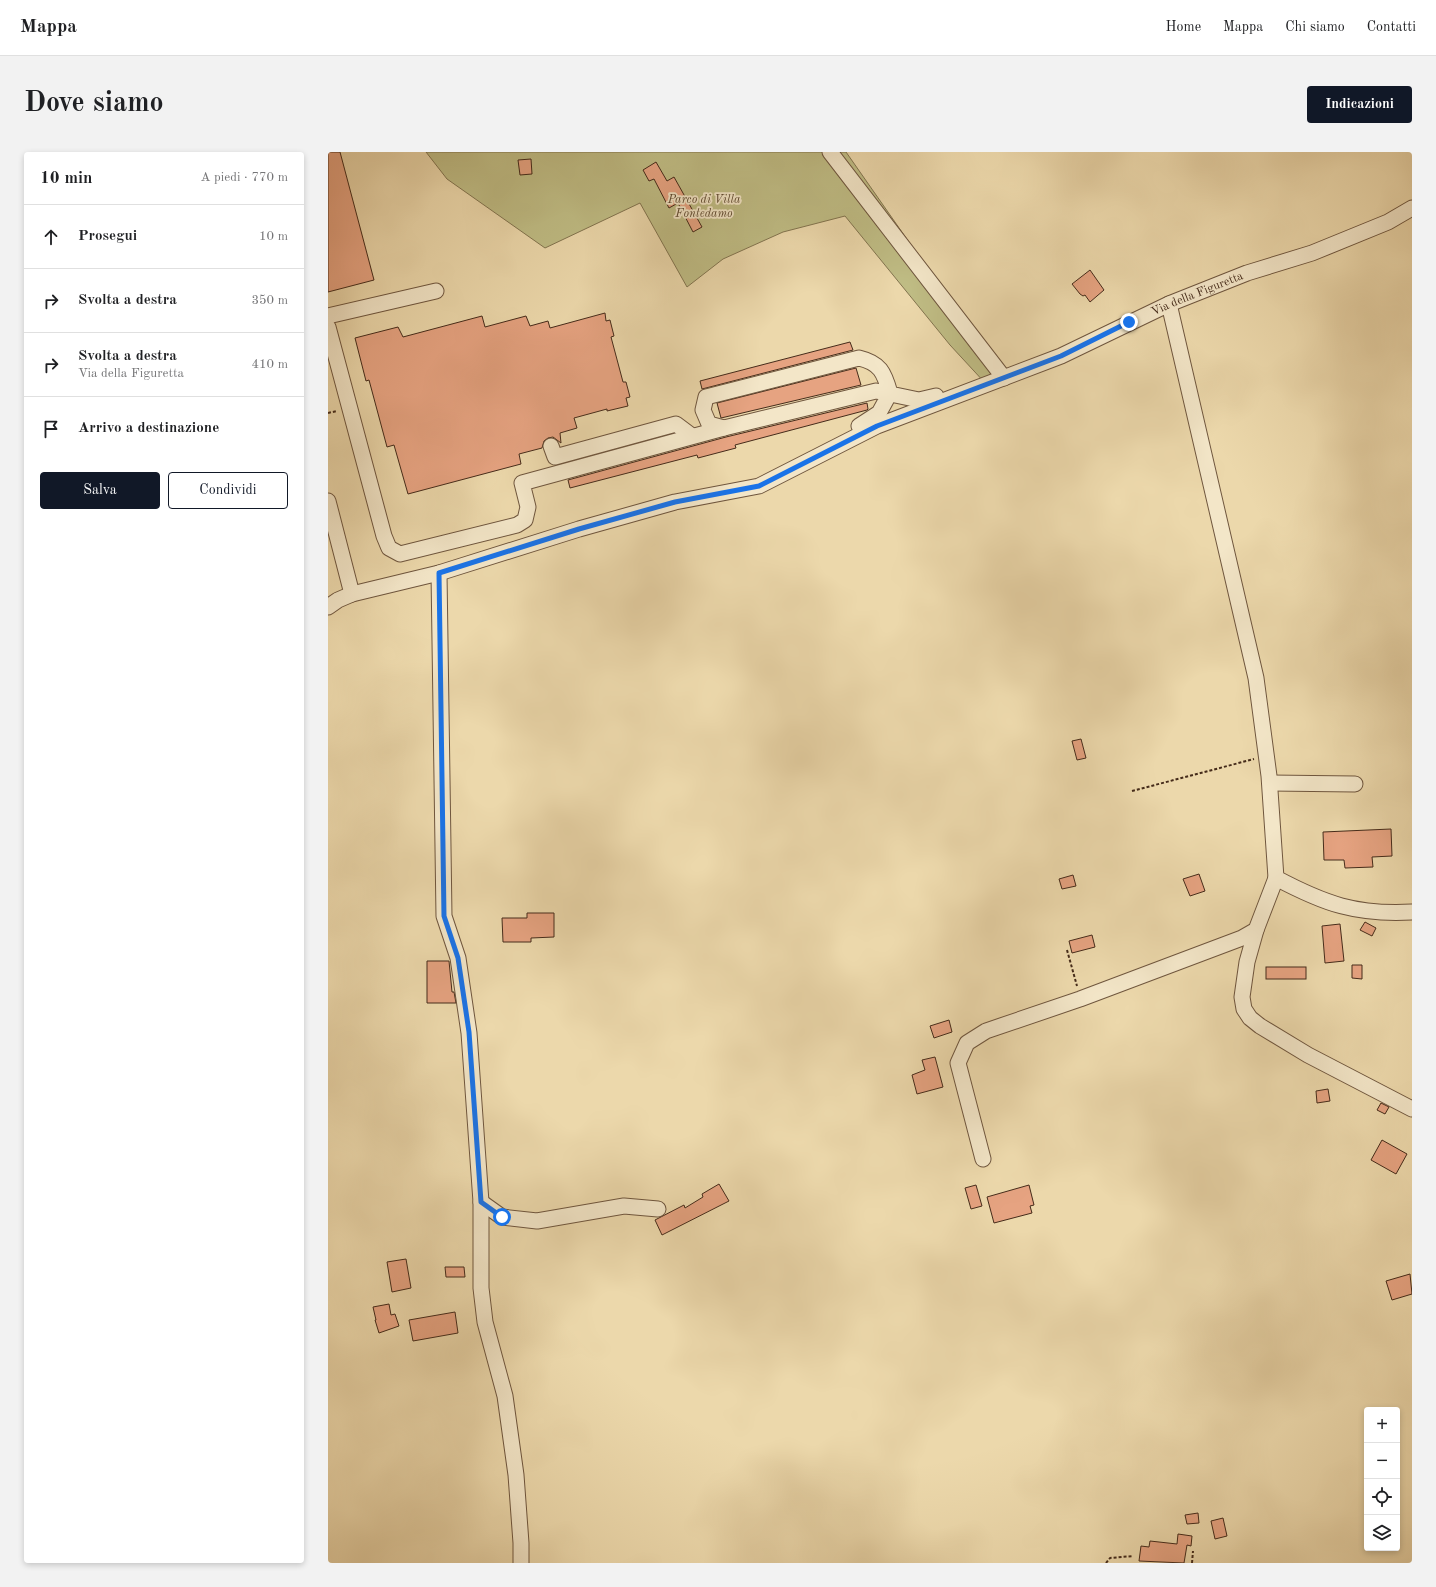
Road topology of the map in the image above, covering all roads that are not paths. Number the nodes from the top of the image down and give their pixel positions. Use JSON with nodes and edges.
{"nodes":[{"id":1,"x":830,"y":152,"type":"edge"},
{"id":2,"x":1412,"y":208,"type":"edge"},
{"id":3,"x":436,"y":291,"type":"dead end"},
{"id":4,"x":1169,"y":304,"type":"junction"},
{"id":5,"x":328,"y":316,"type":"edge"},
{"id":6,"x":328,"y":327,"type":"edge"},
{"id":7,"x":1004,"y":378,"type":"junction"},
{"id":8,"x":890,"y":393,"type":"junction"},
{"id":9,"x":959,"y":394,"type":"junction"},
{"id":10,"x":724,"y":428,"type":"junction"},
{"id":11,"x":692,"y":436,"type":"junction"},
{"id":12,"x":551,"y":446,"type":"dead end"},
{"id":13,"x":796,"y":467,"type":"junction"},
{"id":14,"x":328,"y":501,"type":"edge"},
{"id":15,"x":439,"y":573,"type":"junction"},
{"id":16,"x":352,"y":594,"type":"junction"},
{"id":17,"x":328,"y":608,"type":"edge"},
{"id":18,"x":1270,"y":783,"type":"junction"},
{"id":19,"x":1355,"y":784,"type":"dead end"},
{"id":20,"x":1276,"y":878,"type":"junction"},
{"id":21,"x":1412,"y":912,"type":"edge"},
{"id":22,"x":1256,"y":930,"type":"junction"},
{"id":23,"x":1412,"y":1109,"type":"edge"},
{"id":24,"x":983,"y":1159,"type":"dead end"},
{"id":25,"x":481,"y":1202,"type":"junction"},
{"id":26,"x":658,"y":1209,"type":"dead end"},
{"id":27,"x":521,"y":1563,"type":"edge"}],
"edges":[{"from":1,"to":7,"type":"street"},
{"from":2,"to":4,"type":"street","name":"Via della Figuretta"},
{"from":3,"to":5,"type":"street"},
{"from":4,"to":7,"type":"street","name":"Via della Figuretta"},
{"from":4,"to":18,"type":"street"},
{"from":6,"to":11,"type":"street"},
{"from":7,"to":9,"type":"street","name":"Via della Figuretta"},
{"from":8,"to":9,"type":"street"},
{"from":8,"to":10,"type":"street"},
{"from":8,"to":10,"type":"street"},
{"from":8,"to":13,"type":"street"},
{"from":9,"to":13,"type":"street","name":"Via della Figuretta"},
{"from":10,"to":11,"type":"street"},
{"from":11,"to":12,"type":"street"},
{"from":13,"to":15,"type":"street","name":"Via della Figuretta"},
{"from":14,"to":16,"type":"street"},
{"from":15,"to":16,"type":"street","name":"Via della Figuretta"},
{"from":15,"to":25,"type":"street"},
{"from":16,"to":17,"type":"street","name":"Via della Figuretta"},
{"from":18,"to":19,"type":"street"},
{"from":18,"to":20,"type":"street"},
{"from":20,"to":21,"type":"street"},
{"from":20,"to":22,"type":"street"},
{"from":22,"to":23,"type":"street"},
{"from":22,"to":24,"type":"street"},
{"from":25,"to":26,"type":"street"},
{"from":25,"to":27,"type":"street"}]}
